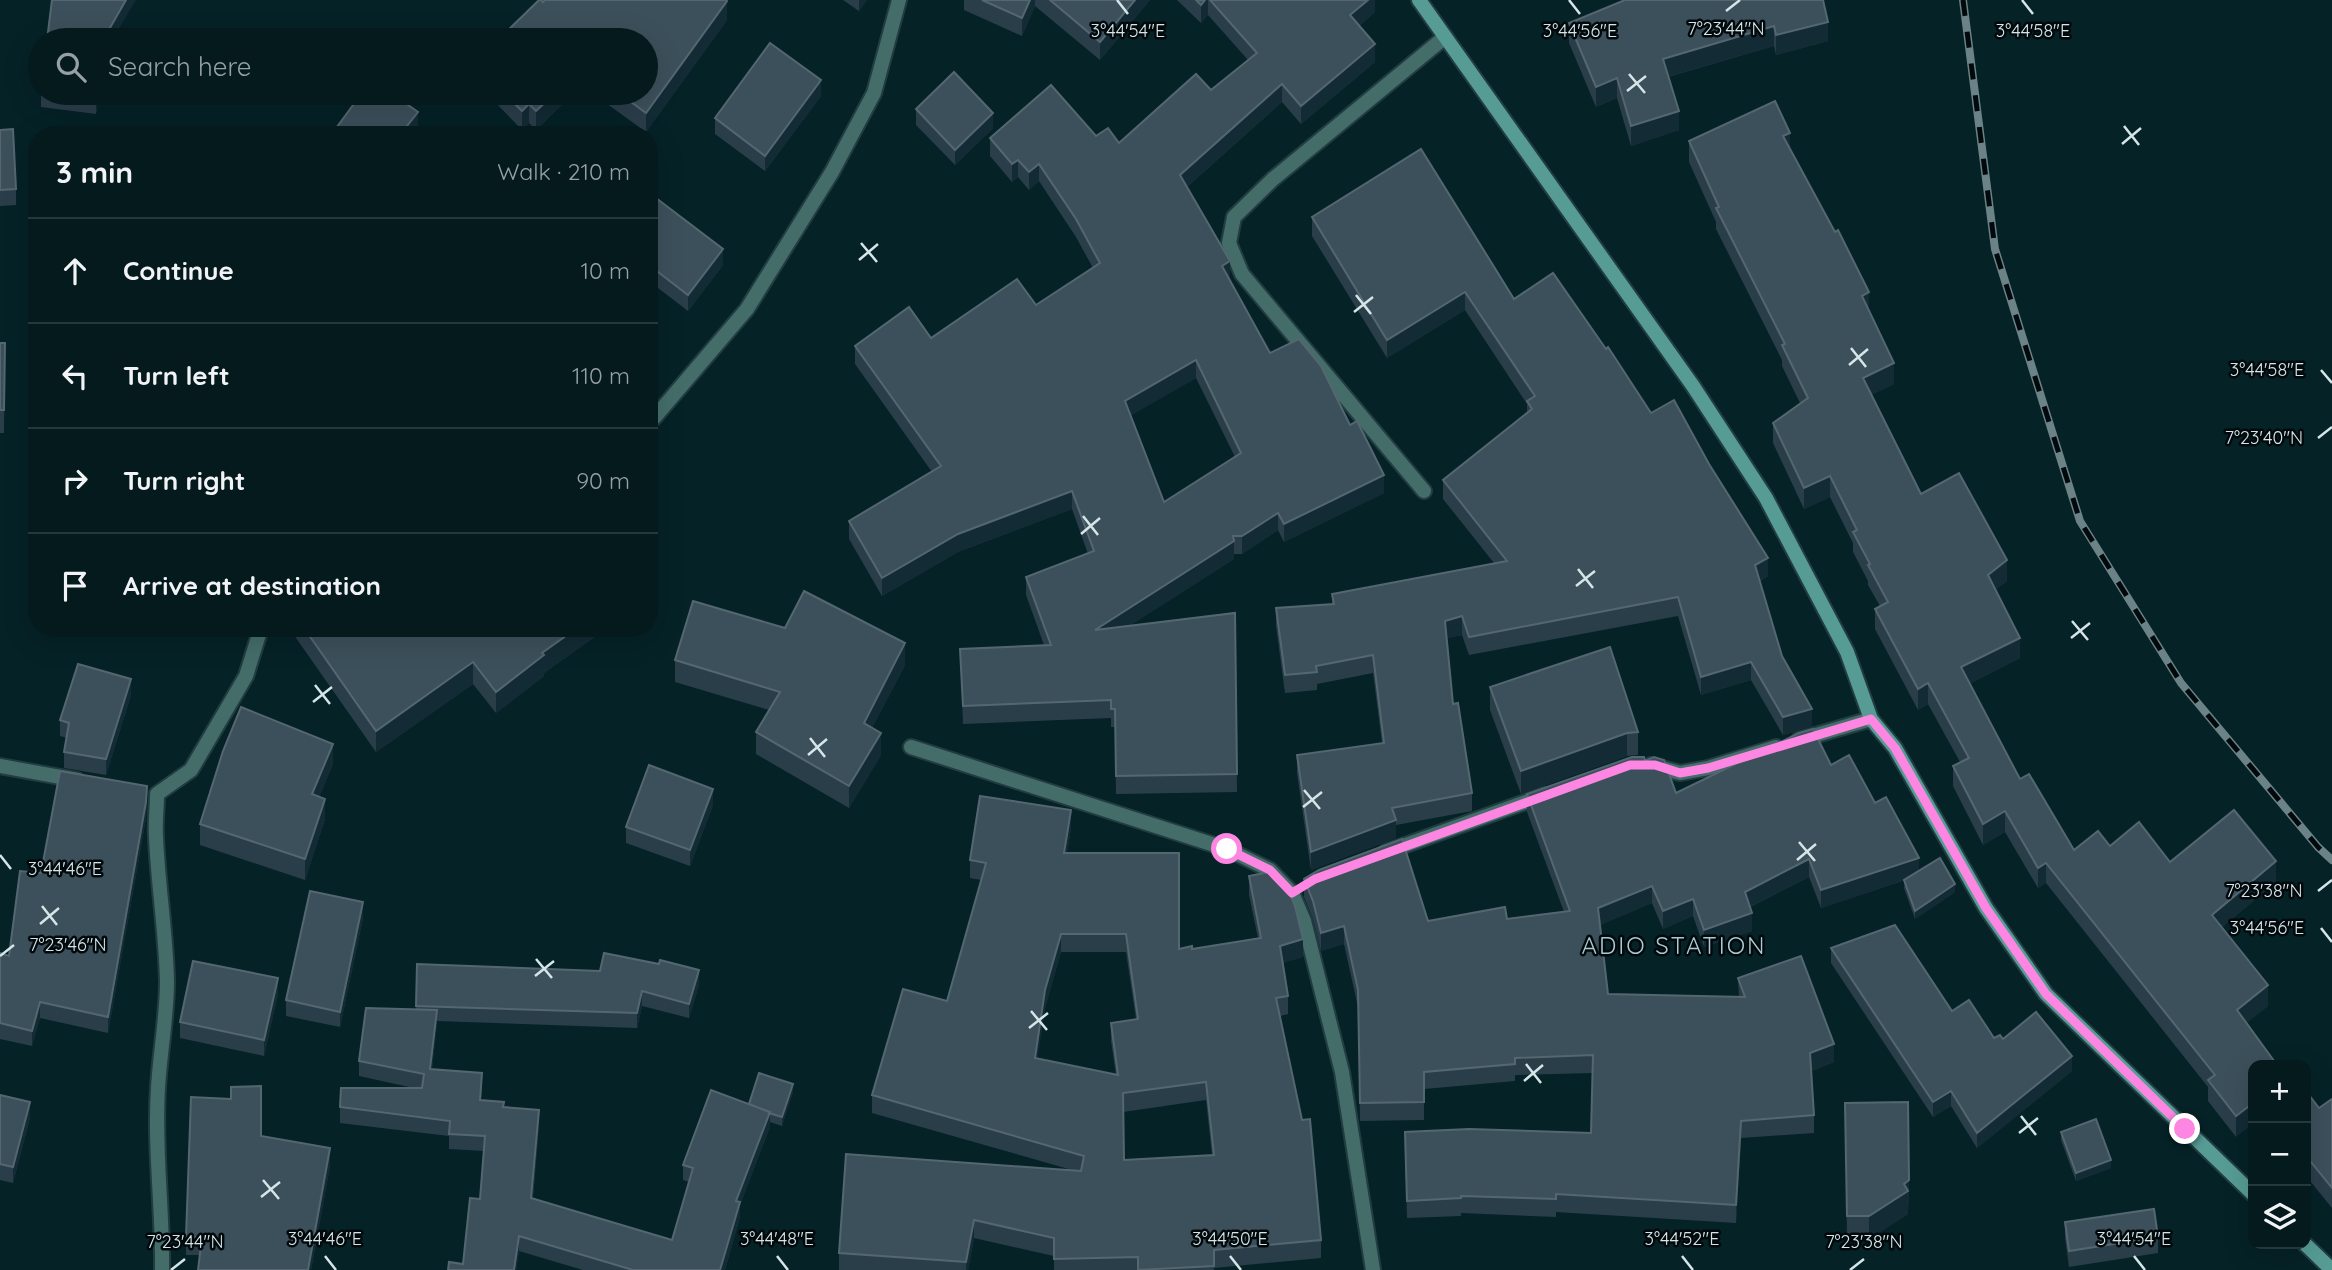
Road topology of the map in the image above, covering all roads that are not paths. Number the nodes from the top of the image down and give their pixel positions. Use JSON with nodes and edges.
{"nodes":[{"id":1,"x":899,"y":0,"type":"edge"},
{"id":2,"x":1419,"y":0,"type":"edge"},
{"id":3,"x":1445,"y":37,"type":"junction"},
{"id":4,"x":658,"y":413,"type":"edge"},
{"id":5,"x":1423,"y":492,"type":"dead end"},
{"id":6,"x":258,"y":637,"type":"edge"},
{"id":7,"x":1871,"y":719,"type":"junction"},
{"id":8,"x":911,"y":747,"type":"dead end"},
{"id":9,"x":1642,"y":765,"type":"edge"},
{"id":10,"x":0,"y":766,"type":"edge"},
{"id":11,"x":92,"y":782,"type":"edge"},
{"id":12,"x":1553,"y":792,"type":"edge"},
{"id":13,"x":1375,"y":856,"type":"edge"},
{"id":14,"x":2248,"y":1189,"type":"edge"},
{"id":15,"x":2310,"y":1249,"type":"edge"},
{"id":16,"x":162,"y":1270,"type":"edge"},
{"id":17,"x":1373,"y":1270,"type":"edge"},
{"id":18,"x":2332,"y":1270,"type":"edge"}],
"edges":[{"from":1,"to":4,"type":"street"},
{"from":2,"to":3,"type":"main road"},
{"from":3,"to":5,"type":"street"},
{"from":3,"to":7,"type":"main road"},
{"from":6,"to":16,"type":"street"},
{"from":7,"to":9,"type":"street"},
{"from":7,"to":14,"type":"main road"},
{"from":8,"to":17,"type":"street"},
{"from":10,"to":11,"type":"street"},
{"from":12,"to":13,"type":"street"},
{"from":15,"to":18,"type":"main road"}]}
